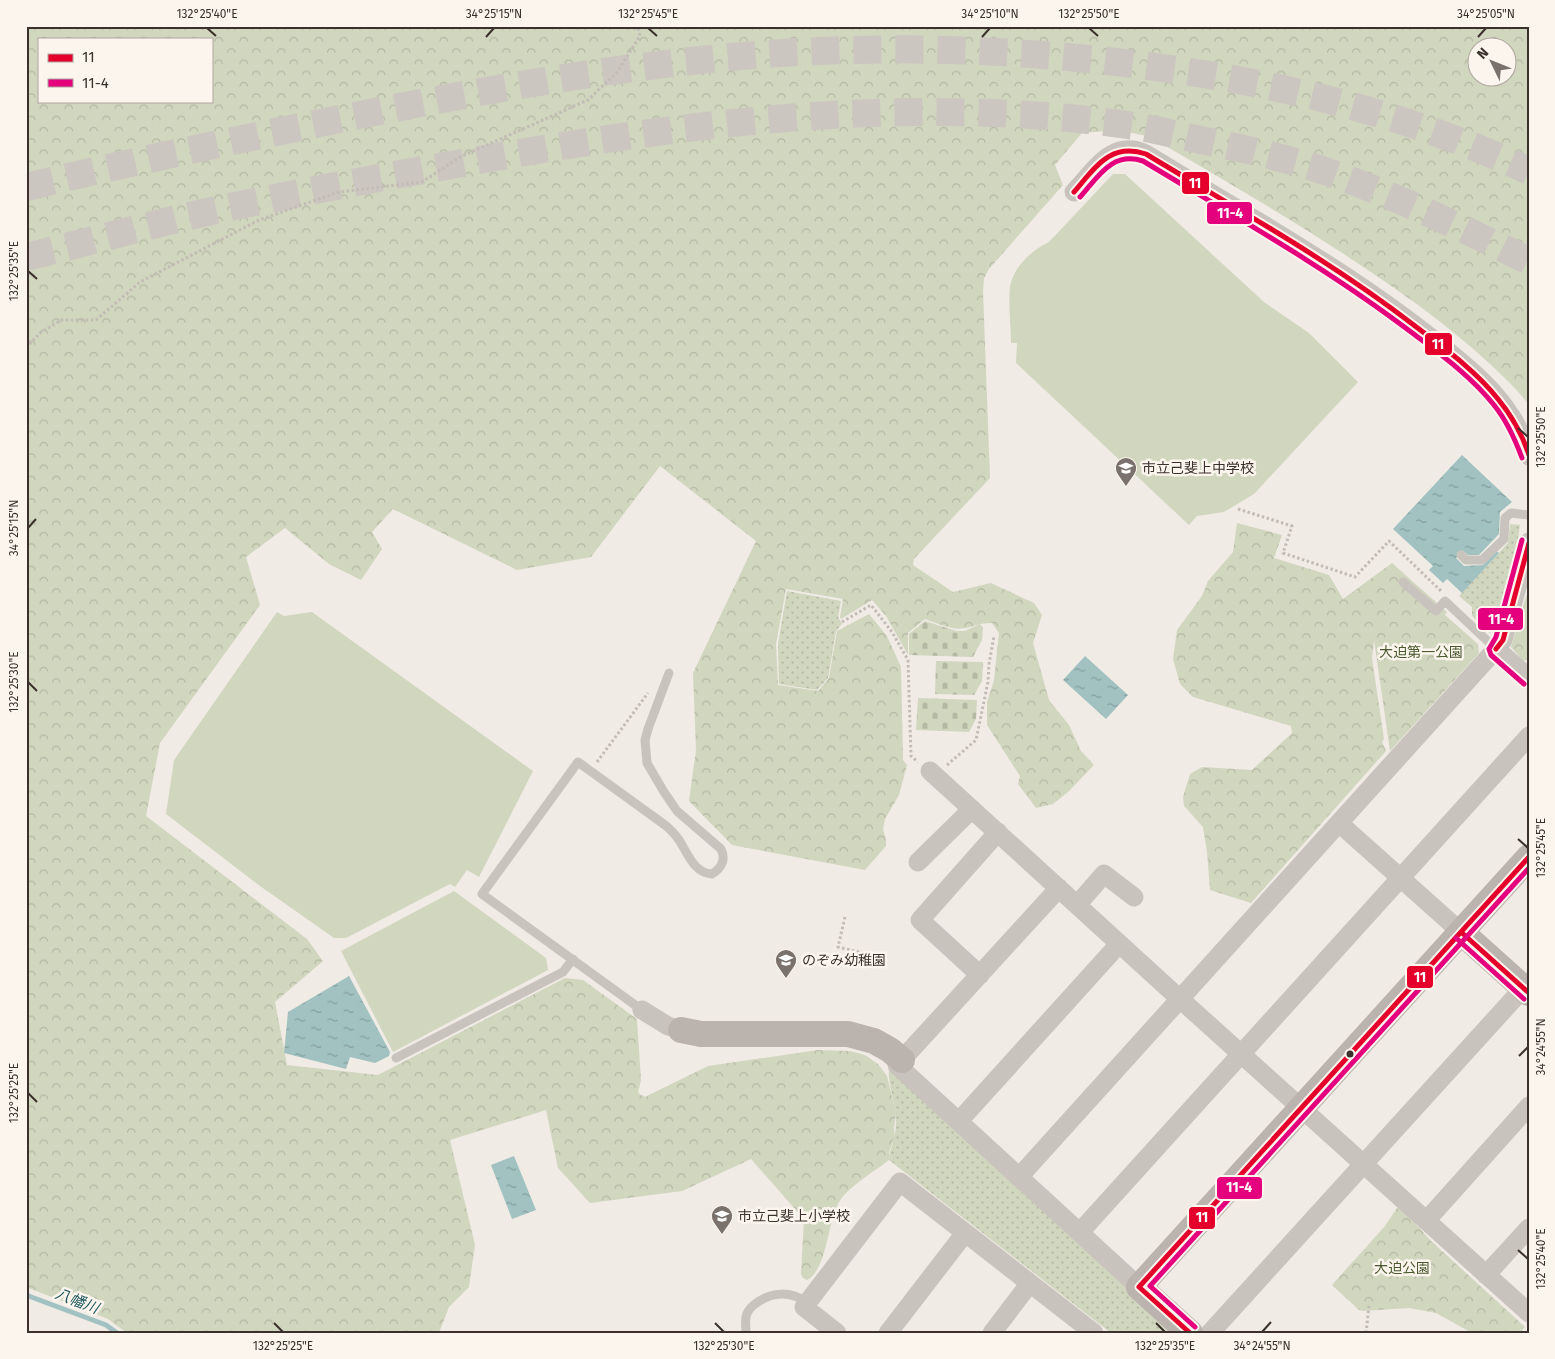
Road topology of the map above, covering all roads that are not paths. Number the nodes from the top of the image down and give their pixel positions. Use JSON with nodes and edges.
{"nodes":[{"id":1,"x":1074,"y":192,"type":"dead end"},
{"id":2,"x":1529,"y":456,"type":"edge"},
{"id":3,"x":1529,"y":515,"type":"edge"},
{"id":4,"x":1529,"y":542,"type":"edge"},
{"id":5,"x":1461,"y":555,"type":"dead end"},
{"id":6,"x":1402,"y":582,"type":"dead end"},
{"id":7,"x":1496,"y":649,"type":"junction"},
{"id":8,"x":669,"y":673,"type":"dead end"},
{"id":9,"x":1529,"y":678,"type":"edge"},
{"id":10,"x":1529,"y":736,"type":"edge"},
{"id":11,"x":933,"y":774,"type":"road end"},
{"id":12,"x":972,"y":809,"type":"junction"},
{"id":13,"x":1339,"y":823,"type":"junction"},
{"id":14,"x":998,"y":832,"type":"junction"},
{"id":15,"x":1529,"y":857,"type":"edge"},
{"id":16,"x":918,"y":862,"type":"dead end"},
{"id":17,"x":1402,"y":878,"type":"junction"},
{"id":18,"x":1059,"y":888,"type":"junction"},
{"id":19,"x":1134,"y":897,"type":"dead end"},
{"id":20,"x":1077,"y":905,"type":"junction"},
{"id":21,"x":1461,"y":932,"type":"junction"},
{"id":22,"x":1119,"y":944,"type":"junction"},
{"id":23,"x":573,"y":960,"type":"junction"},
{"id":24,"x":980,"y":975,"type":"junction"},
{"id":25,"x":1527,"y":987,"type":"edge"},
{"id":26,"x":1180,"y":999,"type":"junction"},
{"id":27,"x":642,"y":1010,"type":"joint"},
{"id":28,"x":681,"y":1030,"type":"joint"},
{"id":29,"x":1241,"y":1054,"type":"junction"},
{"id":30,"x":396,"y":1058,"type":"dead end"},
{"id":31,"x":902,"y":1060,"type":"junction"},
{"id":32,"x":1529,"y":1106,"type":"edge"},
{"id":33,"x":1301,"y":1108,"type":"junction"},
{"id":34,"x":959,"y":1121,"type":"junction"},
{"id":35,"x":1362,"y":1164,"type":"junction"},
{"id":36,"x":1019,"y":1177,"type":"junction"},
{"id":37,"x":1426,"y":1221,"type":"junction"},
{"id":38,"x":1529,"y":1228,"type":"edge"},
{"id":39,"x":1080,"y":1232,"type":"junction"},
{"id":40,"x":965,"y":1233,"type":"junction"},
{"id":41,"x":1486,"y":1275,"type":"junction"},
{"id":42,"x":1030,"y":1283,"type":"junction"},
{"id":43,"x":1140,"y":1287,"type":"junction"},
{"id":44,"x":808,"y":1303,"type":"junction"},
{"id":45,"x":1529,"y":1313,"type":"edge"},
{"id":46,"x":746,"y":1333,"type":"edge"},
{"id":47,"x":837,"y":1333,"type":"edge"},
{"id":48,"x":888,"y":1333,"type":"edge"},
{"id":49,"x":992,"y":1333,"type":"edge"},
{"id":50,"x":1094,"y":1333,"type":"edge"},
{"id":51,"x":1190,"y":1333,"type":"edge"},
{"id":52,"x":1210,"y":1333,"type":"edge"}],
"edges":[{"from":1,"to":2,"type":"street"},
{"from":3,"to":5,"type":"lane"},
{"from":4,"to":7,"type":"street"},
{"from":6,"to":7,"type":"lane"},
{"from":7,"to":9,"type":"street"},
{"from":7,"to":13,"type":"street"},
{"from":8,"to":23,"type":"lane"},
{"from":10,"to":17,"type":"street"},
{"from":11,"to":12,"type":"street"},
{"from":12,"to":14,"type":"street"},
{"from":12,"to":16,"type":"street"},
{"from":13,"to":17,"type":"street"},
{"from":13,"to":26,"type":"street"},
{"from":14,"to":18,"type":"street"},
{"from":14,"to":24,"type":"street"},
{"from":15,"to":21,"type":"street"},
{"from":17,"to":21,"type":"street"},
{"from":17,"to":29,"type":"street"},
{"from":18,"to":20,"type":"street"},
{"from":18,"to":24,"type":"street"},
{"from":19,"to":20,"type":"street"},
{"from":20,"to":22,"type":"street"},
{"from":21,"to":25,"type":"street"},
{"from":21,"to":33,"type":"street"},
{"from":22,"to":26,"type":"street"},
{"from":22,"to":34,"type":"street"},
{"from":23,"to":27,"type":"lane"},
{"from":23,"to":30,"type":"lane"},
{"from":24,"to":31,"type":"street"},
{"from":25,"to":35,"type":"street"},
{"from":26,"to":29,"type":"street"},
{"from":26,"to":36,"type":"street"},
{"from":27,"to":28,"type":"street"},
{"from":28,"to":31,"type":"street"},
{"from":29,"to":33,"type":"street"},
{"from":29,"to":39,"type":"street"},
{"from":31,"to":34,"type":"street"},
{"from":32,"to":37,"type":"street"},
{"from":33,"to":35,"type":"street"},
{"from":33,"to":43,"type":"street"},
{"from":34,"to":36,"type":"street"},
{"from":35,"to":37,"type":"street"},
{"from":35,"to":52,"type":"street"},
{"from":36,"to":39,"type":"street"},
{"from":37,"to":41,"type":"street"},
{"from":38,"to":41,"type":"street"},
{"from":39,"to":43,"type":"street"},
{"from":40,"to":42,"type":"street"},
{"from":40,"to":44,"type":"street"},
{"from":40,"to":48,"type":"street"},
{"from":41,"to":45,"type":"street"},
{"from":42,"to":49,"type":"street"},
{"from":42,"to":50,"type":"street"},
{"from":43,"to":51,"type":"street"},
{"from":44,"to":46,"type":"lane"},
{"from":44,"to":47,"type":"street"}]}
